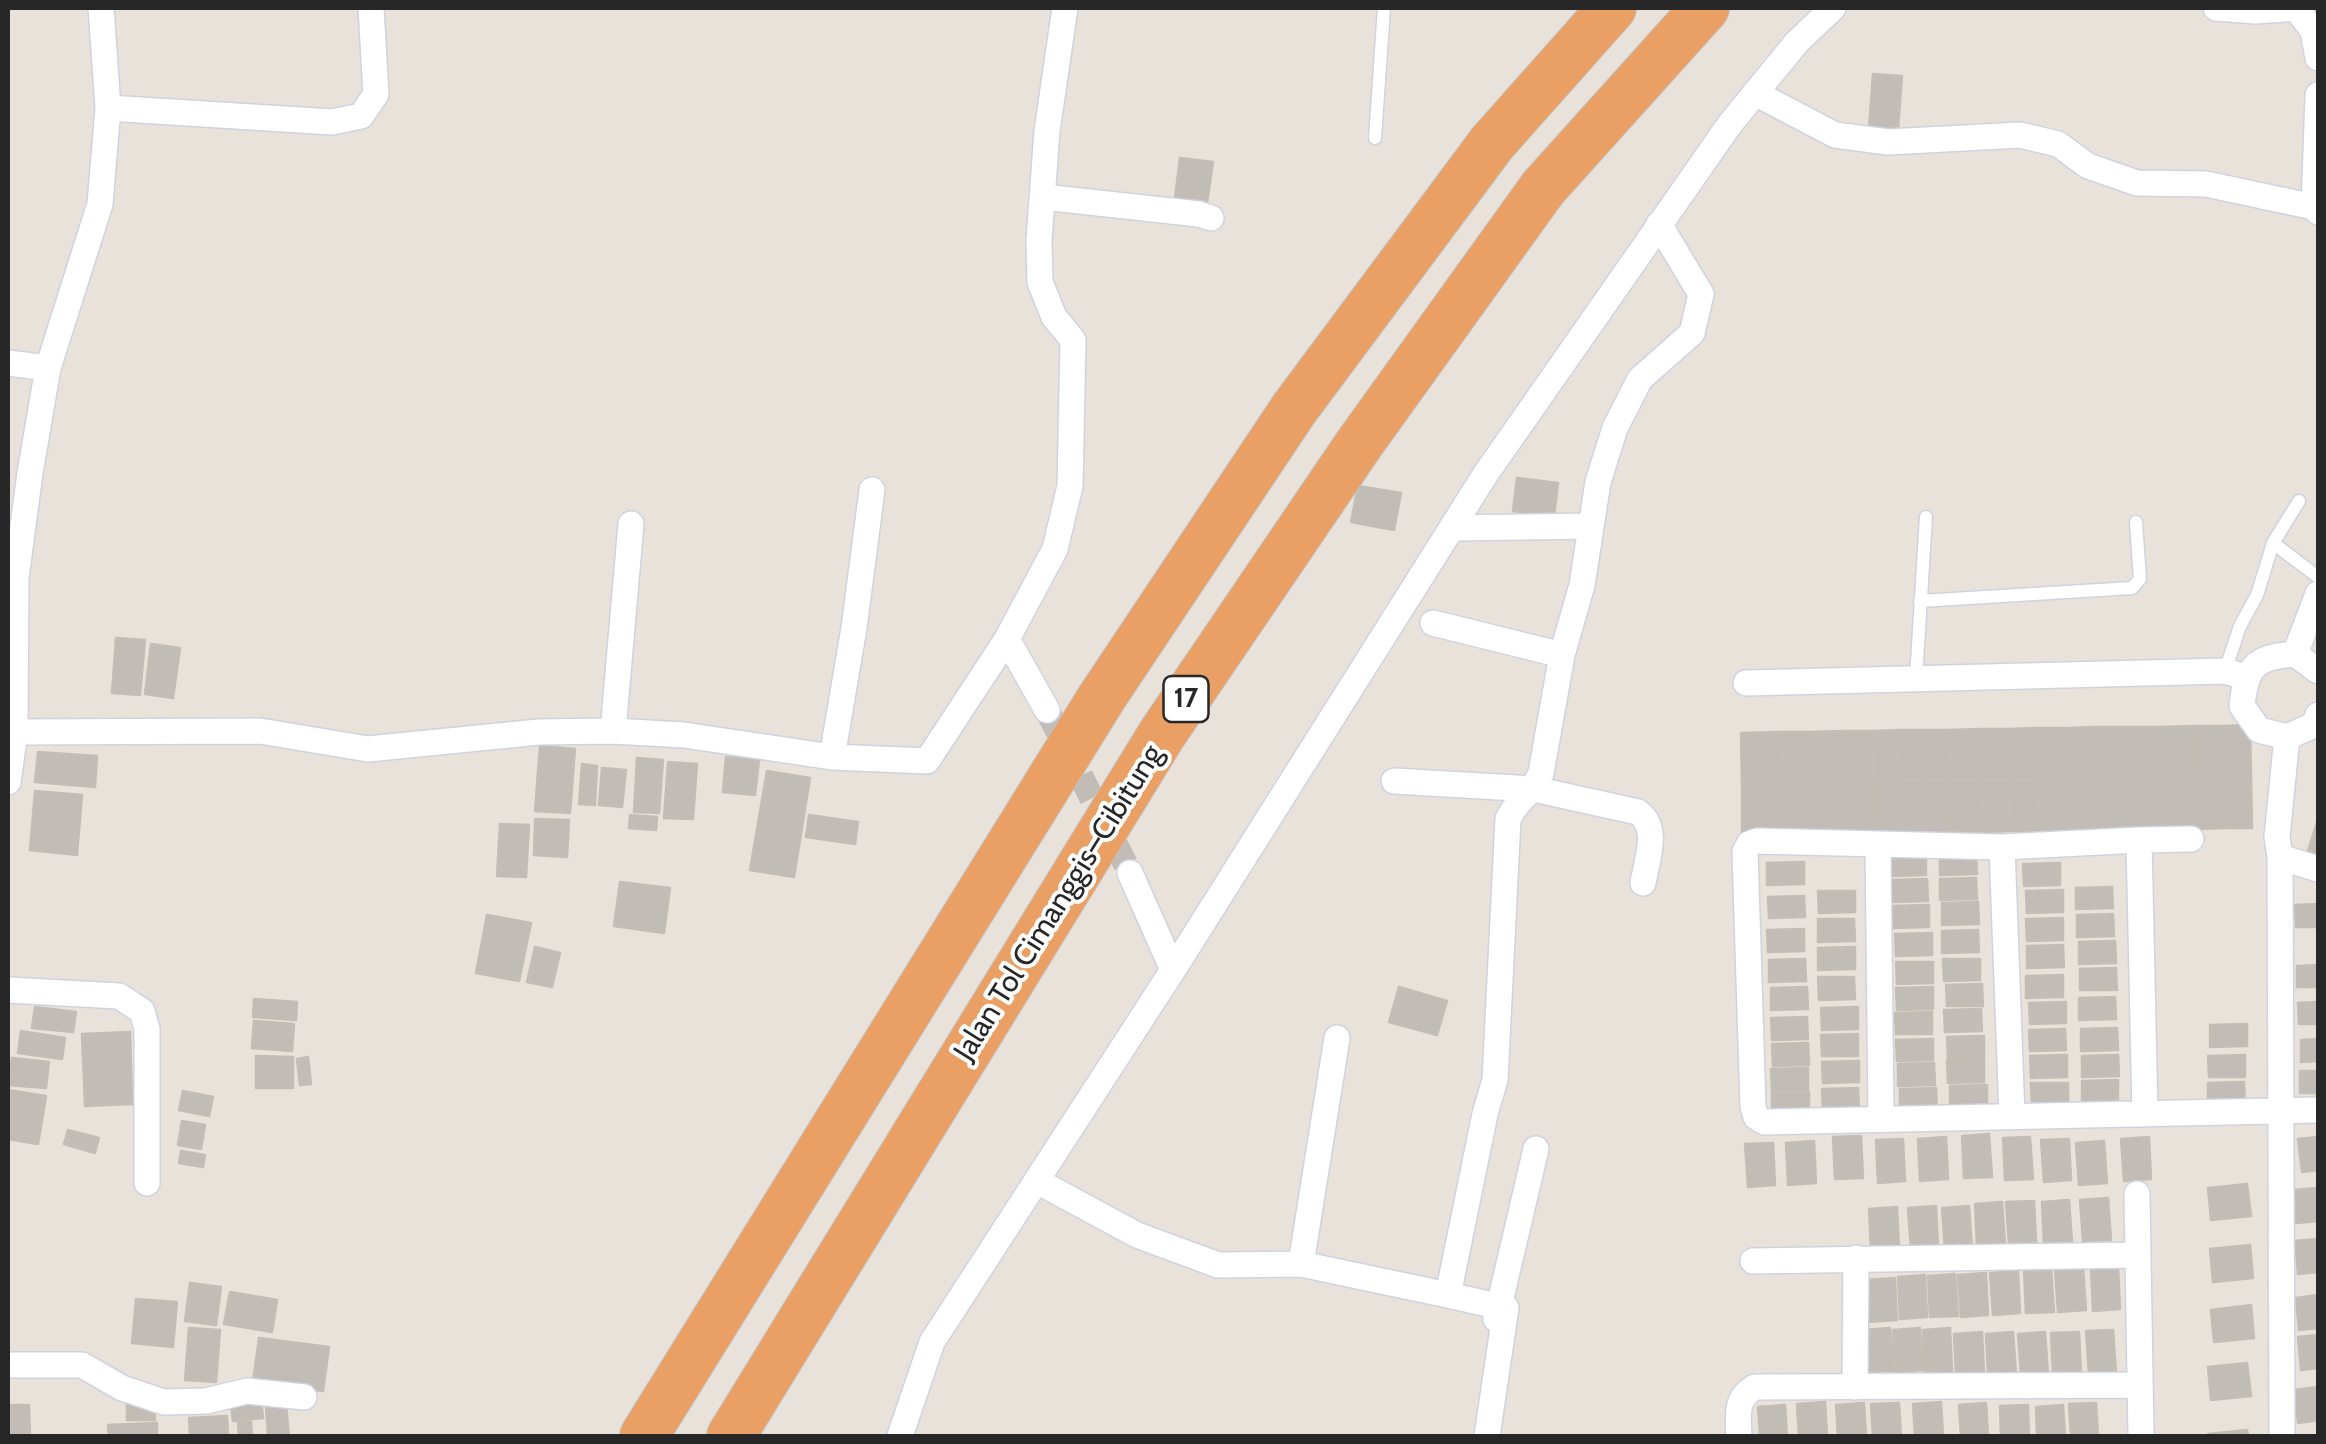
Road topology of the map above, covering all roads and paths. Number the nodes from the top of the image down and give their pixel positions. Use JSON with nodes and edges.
{"nodes":[{"id":1,"x":100,"y":8,"type":"edge"},
{"id":2,"x":371,"y":8,"type":"edge"},
{"id":3,"x":1065,"y":8,"type":"edge"},
{"id":4,"x":1384,"y":8,"type":"edge"},
{"id":5,"x":1612,"y":8,"type":"edge"},
{"id":6,"x":1705,"y":8,"type":"edge"},
{"id":7,"x":1832,"y":8,"type":"edge"},
{"id":8,"x":2216,"y":8,"type":"edge"},
{"id":9,"x":2298,"y":8,"type":"edge"},
{"id":10,"x":2318,"y":58,"type":"edge"},
{"id":11,"x":1755,"y":93,"type":"junction"},
{"id":12,"x":2318,"y":94,"type":"edge"},
{"id":13,"x":108,"y":108,"type":"junction"},
{"id":14,"x":1375,"y":138,"type":"dead end"},
{"id":15,"x":1043,"y":197,"type":"junction"},
{"id":16,"x":2316,"y":209,"type":"edge"},
{"id":17,"x":1211,"y":218,"type":"dead end"},
{"id":18,"x":1659,"y":224,"type":"junction"},
{"id":19,"x":8,"y":363,"type":"edge"},
{"id":20,"x":48,"y":368,"type":"junction"},
{"id":21,"x":18,"y":470,"type":"edge"},
{"id":22,"x":872,"y":490,"type":"dead end"},
{"id":23,"x":2299,"y":501,"type":"dead end"},
{"id":24,"x":1926,"y":517,"type":"dead end"},
{"id":25,"x":2136,"y":522,"type":"dead end"},
{"id":26,"x":632,"y":524,"type":"dead end"},
{"id":27,"x":1591,"y":526,"type":"junction"},
{"id":28,"x":1454,"y":528,"type":"junction"},
{"id":29,"x":2273,"y":543,"type":"junction"},
{"id":30,"x":2318,"y":577,"type":"edge"},
{"id":31,"x":2318,"y":594,"type":"edge"},
{"id":32,"x":1920,"y":602,"type":"junction"},
{"id":33,"x":1432,"y":623,"type":"dead end"},
{"id":34,"x":1008,"y":638,"type":"junction"},
{"id":35,"x":1562,"y":654,"type":"junction"},
{"id":36,"x":2295,"y":654,"type":"junction"},
{"id":37,"x":2318,"y":670,"type":"edge"},
{"id":38,"x":2235,"y":674,"type":"junction"},
{"id":39,"x":1916,"y":678,"type":"junction"},
{"id":40,"x":1746,"y":683,"type":"dead end"},
{"id":41,"x":1047,"y":710,"type":"tunnel mouth"},
{"id":42,"x":2318,"y":714,"type":"edge"},
{"id":43,"x":612,"y":731,"type":"junction"},
{"id":44,"x":15,"y":732,"type":"junction"},
{"id":45,"x":2287,"y":737,"type":"junction"},
{"id":46,"x":832,"y":757,"type":"junction"},
{"id":47,"x":1394,"y":780,"type":"dead end"},
{"id":48,"x":8,"y":782,"type":"edge"},
{"id":49,"x":1534,"y":790,"type":"junction"},
{"id":50,"x":2192,"y":839,"type":"dead end"},
{"id":51,"x":2139,"y":840,"type":"junction"},
{"id":52,"x":1878,"y":845,"type":"junction"},
{"id":53,"x":2002,"y":846,"type":"junction"},
{"id":54,"x":2280,"y":857,"type":"junction"},
{"id":55,"x":2318,"y":869,"type":"edge"},
{"id":56,"x":1130,"y":874,"type":"tunnel mouth"},
{"id":57,"x":1643,"y":883,"type":"dead end"},
{"id":58,"x":1173,"y":970,"type":"junction"},
{"id":59,"x":8,"y":990,"type":"edge"},
{"id":60,"x":1336,"y":1038,"type":"dead end"},
{"id":61,"x":2318,"y":1110,"type":"edge"},
{"id":62,"x":2280,"y":1111,"type":"junction"},
{"id":63,"x":2145,"y":1114,"type":"junction"},
{"id":64,"x":2012,"y":1116,"type":"junction"},
{"id":65,"x":1881,"y":1118,"type":"junction"},
{"id":66,"x":1037,"y":1181,"type":"junction"},
{"id":67,"x":147,"y":1182,"type":"dead end"},
{"id":68,"x":2137,"y":1194,"type":"dead end"},
{"id":69,"x":2138,"y":1256,"type":"junction"},
{"id":70,"x":1856,"y":1258,"type":"junction"},
{"id":71,"x":1753,"y":1261,"type":"dead end"},
{"id":72,"x":1301,"y":1264,"type":"junction"},
{"id":73,"x":1448,"y":1295,"type":"junction"},
{"id":74,"x":1506,"y":1308,"type":"junction"},
{"id":75,"x":8,"y":1365,"type":"edge"},
{"id":76,"x":2140,"y":1385,"type":"junction"},
{"id":77,"x":1855,"y":1387,"type":"junction"},
{"id":78,"x":304,"y":1398,"type":"dead end"},
{"id":79,"x":644,"y":1436,"type":"edge"},
{"id":80,"x":731,"y":1436,"type":"edge"},
{"id":81,"x":900,"y":1436,"type":"edge"},
{"id":82,"x":1470,"y":1436,"type":"edge"},
{"id":83,"x":1488,"y":1436,"type":"edge"},
{"id":84,"x":1739,"y":1436,"type":"edge"},
{"id":85,"x":2141,"y":1436,"type":"edge"},
{"id":86,"x":2282,"y":1436,"type":"edge"}],
"edges":[{"from":1,"to":13,"type":"street"},
{"from":2,"to":13,"type":"street"},
{"from":3,"to":15,"type":"street"},
{"from":4,"to":14,"type":"lane"},
{"from":5,"to":79,"type":"highway","number":"17"},
{"from":6,"to":80,"type":"highway","name":"Jalan Tol Cimanggis–Cibitung","number":"17"},
{"from":7,"to":11,"type":"street"},
{"from":8,"to":9,"type":"street"},
{"from":9,"to":10,"type":"street"},
{"from":11,"to":16,"type":"street"},
{"from":11,"to":18,"type":"street"},
{"from":12,"to":16,"type":"street"},
{"from":13,"to":20,"type":"street"},
{"from":15,"to":17,"type":"street"},
{"from":15,"to":34,"type":"street"},
{"from":18,"to":27,"type":"street"},
{"from":18,"to":28,"type":"street"},
{"from":19,"to":20,"type":"street"},
{"from":20,"to":21,"type":"street"},
{"from":21,"to":44,"type":"street"},
{"from":22,"to":46,"type":"street"},
{"from":23,"to":29,"type":"lane"},
{"from":24,"to":32,"type":"lane"},
{"from":25,"to":32,"type":"lane"},
{"from":26,"to":43,"type":"street"},
{"from":27,"to":28,"type":"street"},
{"from":27,"to":35,"type":"street"},
{"from":28,"to":58,"type":"street"},
{"from":29,"to":30,"type":"lane"},
{"from":29,"to":38,"type":"lane"},
{"from":31,"to":36,"type":"street"},
{"from":32,"to":39,"type":"lane"},
{"from":33,"to":35,"type":"street"},
{"from":34,"to":41,"type":"street"},
{"from":34,"to":46,"type":"street"},
{"from":35,"to":49,"type":"street"},
{"from":36,"to":37,"type":"street"},
{"from":36,"to":38,"type":"street"},
{"from":38,"to":39,"type":"street"},
{"from":38,"to":45,"type":"street"},
{"from":39,"to":40,"type":"street"},
{"from":42,"to":45,"type":"street"},
{"from":43,"to":44,"type":"street"},
{"from":43,"to":46,"type":"street"},
{"from":44,"to":48,"type":"street"},
{"from":45,"to":54,"type":"street"},
{"from":47,"to":49,"type":"street"},
{"from":49,"to":57,"type":"street"},
{"from":49,"to":73,"type":"street"},
{"from":50,"to":51,"type":"street"},
{"from":51,"to":53,"type":"street"},
{"from":51,"to":63,"type":"street"},
{"from":52,"to":53,"type":"street"},
{"from":52,"to":65,"type":"street"},
{"from":52,"to":65,"type":"street"},
{"from":53,"to":64,"type":"street"},
{"from":54,"to":55,"type":"street"},
{"from":54,"to":62,"type":"street"},
{"from":56,"to":58,"type":"street"},
{"from":58,"to":66,"type":"street"},
{"from":59,"to":67,"type":"street"},
{"from":60,"to":72,"type":"street"},
{"from":61,"to":62,"type":"street"},
{"from":62,"to":63,"type":"street"},
{"from":62,"to":86,"type":"street"},
{"from":63,"to":64,"type":"street"},
{"from":64,"to":65,"type":"street"},
{"from":66,"to":72,"type":"street"},
{"from":66,"to":81,"type":"street"},
{"from":68,"to":69,"type":"street"},
{"from":69,"to":70,"type":"street"},
{"from":69,"to":76,"type":"street"},
{"from":70,"to":71,"type":"street"},
{"from":70,"to":77,"type":"street"},
{"from":72,"to":73,"type":"street"},
{"from":73,"to":74,"type":"street"},
{"from":74,"to":82,"type":"street"},
{"from":74,"to":83,"type":"street"},
{"from":75,"to":78,"type":"street"},
{"from":76,"to":77,"type":"street"},
{"from":76,"to":85,"type":"street"},
{"from":77,"to":84,"type":"street"}]}
